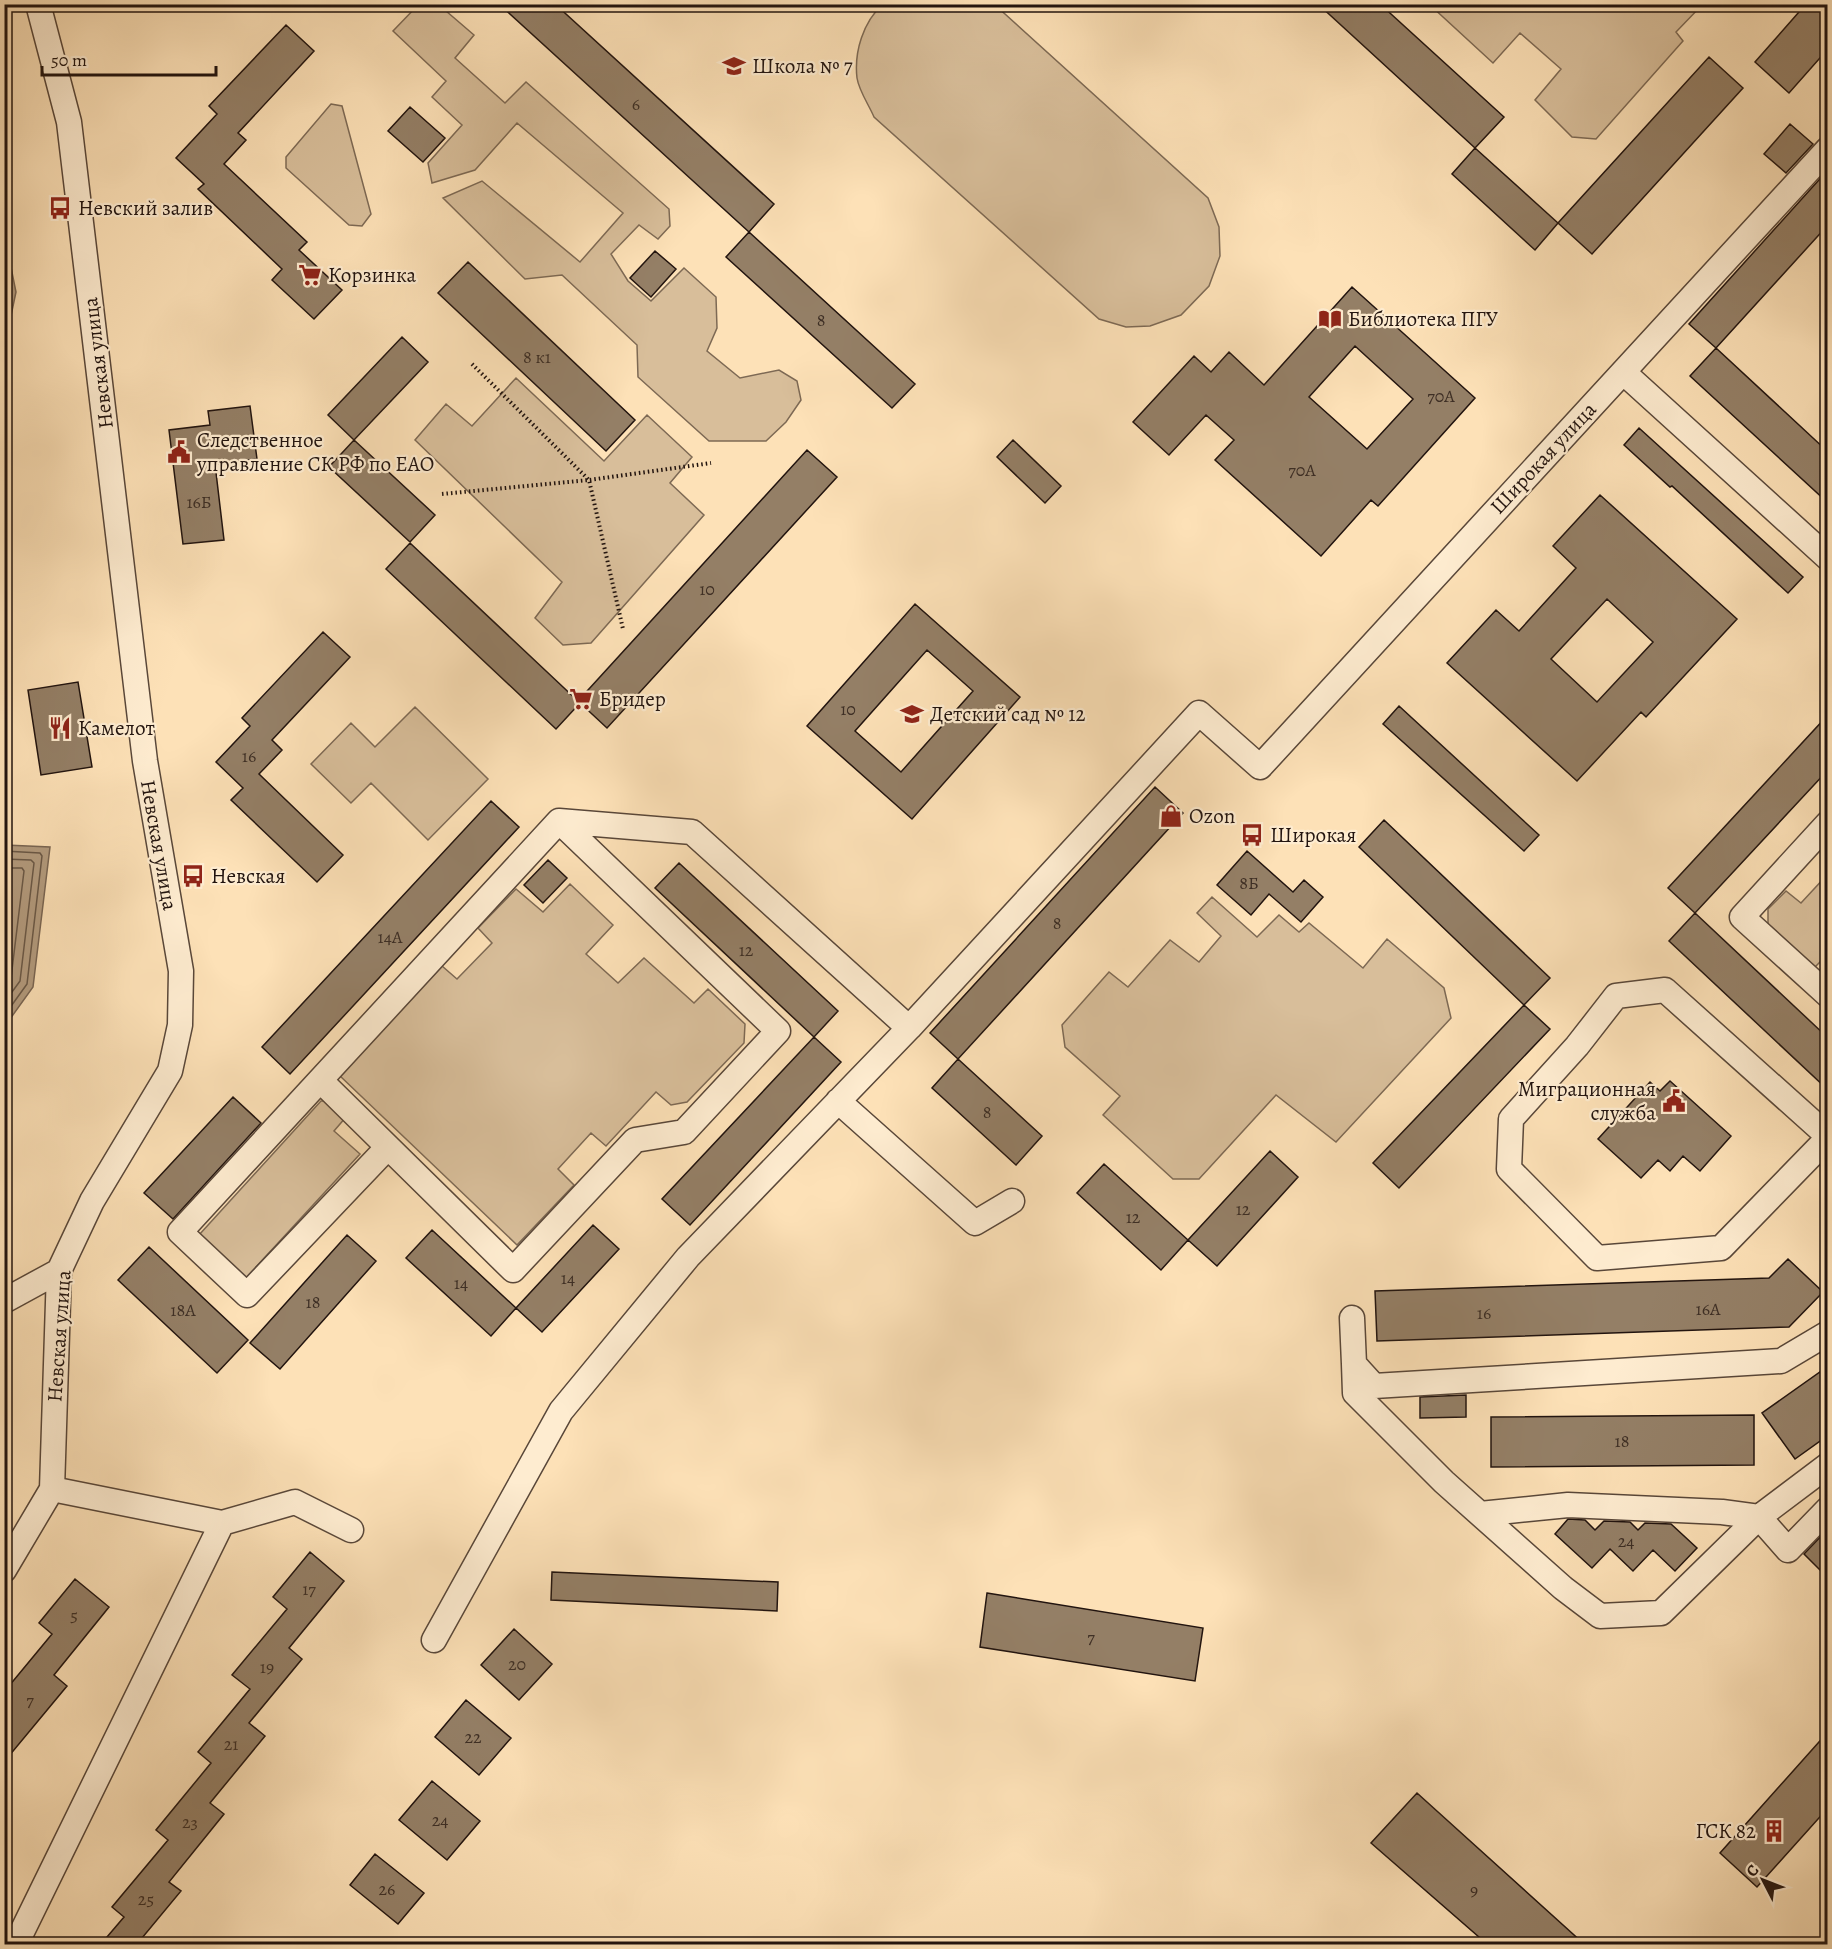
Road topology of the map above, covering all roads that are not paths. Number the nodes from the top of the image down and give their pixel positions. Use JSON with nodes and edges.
{"nodes":[{"id":1,"x":38,"y":4,"type":"edge"},
{"id":2,"x":1827,"y":149,"type":"edge"},
{"id":3,"x":1623,"y":372,"type":"junction"},
{"id":4,"x":1827,"y":558,"type":"edge"},
{"id":5,"x":559,"y":821,"type":"junction"},
{"id":6,"x":1827,"y":823,"type":"edge"},
{"id":7,"x":1827,"y":995,"type":"edge"},
{"id":8,"x":909,"y":1028,"type":"junction"},
{"id":9,"x":321,"y":1081,"type":"junction"},
{"id":10,"x":838,"y":1101,"type":"junction"},
{"id":11,"x":1827,"y":1137,"type":"edge"},
{"id":12,"x":388,"y":1147,"type":"junction"},
{"id":13,"x":1012,"y":1201,"type":"dead end"},
{"id":14,"x":58,"y":1270,"type":"junction"},
{"id":15,"x":4,"y":1301,"type":"edge"},
{"id":16,"x":1352,"y":1318,"type":"dead end"},
{"id":17,"x":1827,"y":1333,"type":"edge"},
{"id":18,"x":1354,"y":1364,"type":"junction"},
{"id":19,"x":1827,"y":1465,"type":"edge"},
{"id":20,"x":52,"y":1490,"type":"junction"},
{"id":21,"x":1827,"y":1509,"type":"edge"},
{"id":22,"x":1479,"y":1514,"type":"junction"},
{"id":23,"x":1759,"y":1517,"type":"junction"},
{"id":24,"x":222,"y":1523,"type":"junction"},
{"id":25,"x":351,"y":1530,"type":"dead end"},
{"id":26,"x":4,"y":1570,"type":"edge"},
{"id":27,"x":434,"y":1640,"type":"dead end"},
{"id":28,"x":16,"y":1944,"type":"edge"}],
"edges":[{"from":1,"to":14,"type":"street","name":"Невская улица"},
{"from":2,"to":3,"type":"street","name":"Широкая улица"},
{"from":3,"to":4,"type":"street"},
{"from":3,"to":8,"type":"street","name":"Широкая улица"},
{"from":5,"to":8,"type":"street"},
{"from":5,"to":9,"type":"street"},
{"from":5,"to":12,"type":"street"},
{"from":6,"to":7,"type":"street"},
{"from":8,"to":10,"type":"street"},
{"from":9,"to":12,"type":"street"},
{"from":9,"to":12,"type":"street"},
{"from":10,"to":13,"type":"street"},
{"from":10,"to":27,"type":"street"},
{"from":11,"to":11,"type":"street"},
{"from":14,"to":15,"type":"street"},
{"from":14,"to":20,"type":"street","name":"Невская улица"},
{"from":16,"to":18,"type":"street"},
{"from":17,"to":18,"type":"street"},
{"from":18,"to":22,"type":"street"},
{"from":19,"to":23,"type":"street"},
{"from":20,"to":24,"type":"street"},
{"from":20,"to":26,"type":"street"},
{"from":21,"to":23,"type":"street"},
{"from":22,"to":23,"type":"street"},
{"from":22,"to":23,"type":"street"},
{"from":24,"to":25,"type":"street"},
{"from":24,"to":28,"type":"street"}]}
